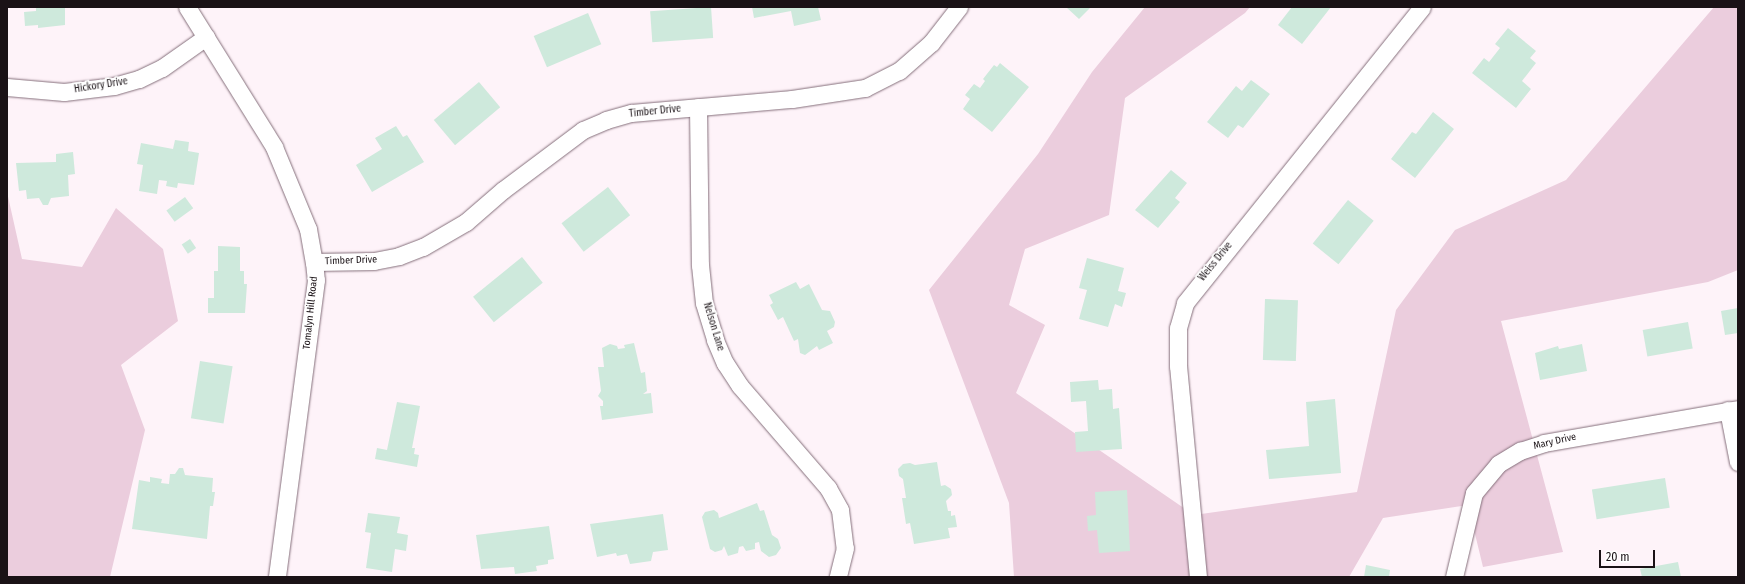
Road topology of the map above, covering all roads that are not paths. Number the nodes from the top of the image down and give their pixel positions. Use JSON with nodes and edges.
{"nodes":[{"id":1,"x":187,"y":7,"type":"edge"},
{"id":2,"x":959,"y":7,"type":"edge"},
{"id":3,"x":1422,"y":7,"type":"edge"},
{"id":4,"x":206,"y":37,"type":"junction"},
{"id":5,"x":7,"y":88,"type":"edge"},
{"id":6,"x":698,"y":107,"type":"junction"},
{"id":7,"x":314,"y":262,"type":"junction"},
{"id":8,"x":1733,"y":410,"type":"edge"},
{"id":9,"x":1738,"y":462,"type":"edge"},
{"id":10,"x":277,"y":577,"type":"edge"},
{"id":11,"x":838,"y":577,"type":"edge"},
{"id":12,"x":1198,"y":577,"type":"edge"},
{"id":13,"x":1454,"y":577,"type":"edge"}],
"edges":[{"from":1,"to":4,"type":"street","name":"Tomalyn Hill Road"},
{"from":2,"to":6,"type":"street","name":"Timber Drive"},
{"from":3,"to":12,"type":"street","name":"Weiss Drive"},
{"from":4,"to":5,"type":"street","name":"Hickory Drive"},
{"from":4,"to":7,"type":"street","name":"Tomalyn Hill Road"},
{"from":6,"to":7,"type":"street","name":"Timber Drive"},
{"from":6,"to":11,"type":"street","name":"Nelson Lane"},
{"from":7,"to":10,"type":"street","name":"Tomalyn Hill Road"},
{"from":8,"to":9,"type":"street"},
{"from":8,"to":13,"type":"street","name":"Mary Drive"}]}
